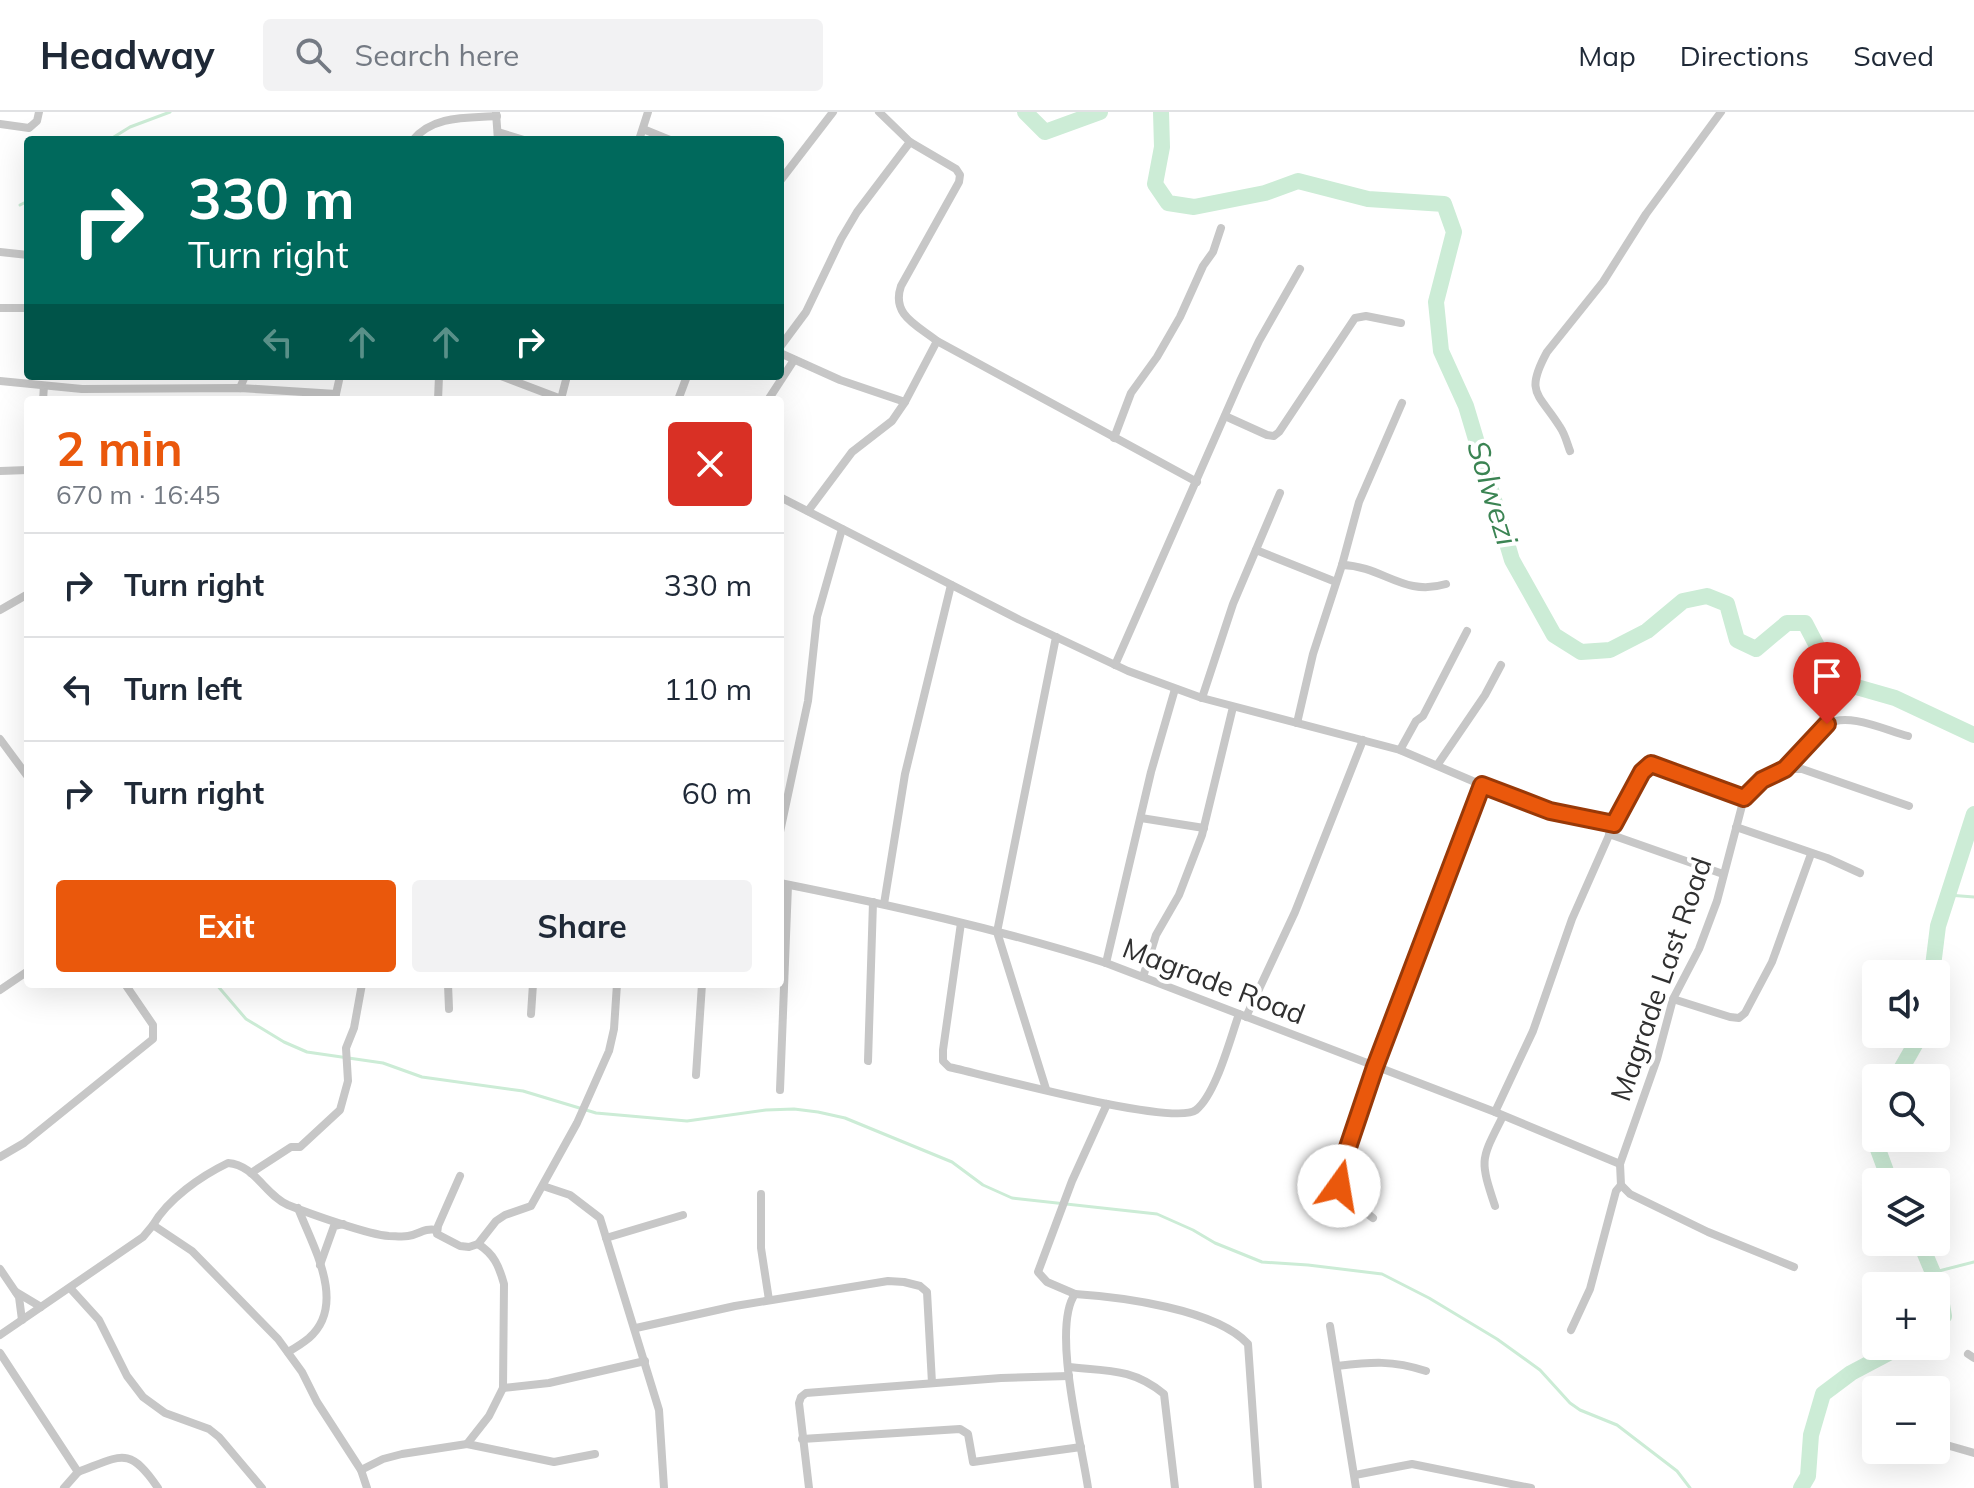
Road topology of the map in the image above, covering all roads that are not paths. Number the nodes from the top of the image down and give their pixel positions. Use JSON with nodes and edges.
{"nodes":[{"id":1,"x":39,"y":112,"type":"edge"},
{"id":2,"x":832,"y":112,"type":"edge"},
{"id":3,"x":879,"y":112,"type":"edge"},
{"id":4,"x":1721,"y":112,"type":"edge"},
{"id":5,"x":647,"y":113,"type":"edge"},
{"id":6,"x":496,"y":114,"type":"edge"},
{"id":7,"x":0,"y":124,"type":"edge"},
{"id":8,"x":643,"y":129,"type":"junction"},
{"id":9,"x":416,"y":136,"type":"edge"},
{"id":10,"x":498,"y":136,"type":"edge"},
{"id":11,"x":640,"y":136,"type":"edge"},
{"id":12,"x":660,"y":136,"type":"edge"},
{"id":13,"x":910,"y":142,"type":"junction"},
{"id":14,"x":784,"y":176,"type":"edge"},
{"id":15,"x":1221,"y":228,"type":"dead end"},
{"id":16,"x":0,"y":252,"type":"edge"},
{"id":17,"x":24,"y":255,"type":"edge"},
{"id":18,"x":1300,"y":269,"type":"dead end"},
{"id":19,"x":0,"y":308,"type":"edge"},
{"id":20,"x":24,"y":308,"type":"edge"},
{"id":21,"x":1401,"y":323,"type":"dead end"},
{"id":22,"x":937,"y":341,"type":"junction"},
{"id":23,"x":784,"y":342,"type":"edge"},
{"id":24,"x":784,"y":355,"type":"edge"},
{"id":25,"x":794,"y":360,"type":"junction"},
{"id":26,"x":784,"y":375,"type":"edge"},
{"id":27,"x":243,"y":380,"type":"edge"},
{"id":28,"x":512,"y":380,"type":"edge"},
{"id":29,"x":0,"y":381,"type":"edge"},
{"id":30,"x":44,"y":386,"type":"junction"},
{"id":31,"x":240,"y":388,"type":"junction"},
{"id":32,"x":43,"y":396,"type":"edge"},
{"id":33,"x":324,"y":396,"type":"edge"},
{"id":34,"x":555,"y":396,"type":"edge"},
{"id":35,"x":905,"y":402,"type":"junction"},
{"id":36,"x":1402,"y":403,"type":"dead end"},
{"id":37,"x":1225,"y":416,"type":"junction"},
{"id":38,"x":1114,"y":438,"type":"junction"},
{"id":39,"x":1570,"y":451,"type":"dead end"},
{"id":40,"x":24,"y":470,"type":"edge"},
{"id":41,"x":0,"y":471,"type":"edge"},
{"id":42,"x":1197,"y":482,"type":"junction"},
{"id":43,"x":1280,"y":493,"type":"dead end"},
{"id":44,"x":784,"y":499,"type":"edge"},
{"id":45,"x":808,"y":511,"type":"junction"},
{"id":46,"x":842,"y":529,"type":"junction"},
{"id":47,"x":1256,"y":550,"type":"junction"},
{"id":48,"x":1342,"y":565,"type":"junction"},
{"id":49,"x":1336,"y":582,"type":"junction"},
{"id":50,"x":1446,"y":584,"type":"dead end"},
{"id":51,"x":951,"y":585,"type":"junction"},
{"id":52,"x":24,"y":596,"type":"edge"},
{"id":53,"x":0,"y":610,"type":"edge"},
{"id":54,"x":1467,"y":631,"type":"dead end"},
{"id":55,"x":1056,"y":637,"type":"junction"},
{"id":56,"x":1115,"y":665,"type":"junction"},
{"id":57,"x":1501,"y":665,"type":"dead end"},
{"id":58,"x":1175,"y":689,"type":"junction"},
{"id":59,"x":1202,"y":698,"type":"junction"},
{"id":60,"x":1233,"y":707,"type":"junction"},
{"id":61,"x":1297,"y":723,"type":"junction"},
{"id":62,"x":1908,"y":736,"type":"dead end"},
{"id":63,"x":0,"y":739,"type":"edge"},
{"id":64,"x":1363,"y":740,"type":"junction"},
{"id":65,"x":1400,"y":750,"type":"junction"},
{"id":66,"x":1438,"y":764,"type":"junction"},
{"id":67,"x":1785,"y":769,"type":"junction"},
{"id":68,"x":24,"y":772,"type":"edge"},
{"id":69,"x":1482,"y":785,"type":"junction"},
{"id":70,"x":1744,"y":798,"type":"junction"},
{"id":71,"x":1909,"y":806,"type":"dead end"},
{"id":72,"x":784,"y":813,"type":"edge"},
{"id":73,"x":1141,"y":818,"type":"junction"},
{"id":74,"x":1614,"y":824,"type":"junction"},
{"id":75,"x":1736,"y":827,"type":"junction"},
{"id":76,"x":1204,"y":828,"type":"junction"},
{"id":77,"x":1609,"y":834,"type":"junction"},
{"id":78,"x":1811,"y":854,"type":"junction"},
{"id":79,"x":1860,"y":873,"type":"dead end"},
{"id":80,"x":1723,"y":874,"type":"junction"},
{"id":81,"x":784,"y":884,"type":"edge"},
{"id":82,"x":873,"y":902,"type":"junction"},
{"id":83,"x":884,"y":904,"type":"junction"},
{"id":84,"x":961,"y":923,"type":"junction"},
{"id":85,"x":997,"y":932,"type":"junction"},
{"id":86,"x":1106,"y":963,"type":"junction"},
{"id":87,"x":24,"y":974,"type":"edge"},
{"id":88,"x":1143,"y":977,"type":"junction"},
{"id":89,"x":128,"y":988,"type":"edge"},
{"id":90,"x":361,"y":988,"type":"edge"},
{"id":91,"x":448,"y":988,"type":"edge"},
{"id":92,"x":533,"y":988,"type":"edge"},
{"id":93,"x":617,"y":988,"type":"edge"},
{"id":94,"x":702,"y":988,"type":"edge"},
{"id":95,"x":782,"y":988,"type":"edge"},
{"id":96,"x":0,"y":990,"type":"edge"},
{"id":97,"x":1673,"y":999,"type":"junction"},
{"id":98,"x":449,"y":1009,"type":"dead end"},
{"id":99,"x":531,"y":1014,"type":"dead end"},
{"id":100,"x":1242,"y":1016,"type":"junction"},
{"id":101,"x":868,"y":1061,"type":"dead end"},
{"id":102,"x":1375,"y":1067,"type":"junction"},
{"id":103,"x":696,"y":1075,"type":"dead end"},
{"id":104,"x":1046,"y":1089,"type":"junction"},
{"id":105,"x":780,"y":1090,"type":"dead end"},
{"id":106,"x":1107,"y":1104,"type":"junction"},
{"id":107,"x":1499,"y":1114,"type":"junction"},
{"id":108,"x":0,"y":1157,"type":"edge"},
{"id":109,"x":1620,"y":1164,"type":"junction"},
{"id":110,"x":251,"y":1173,"type":"junction"},
{"id":111,"x":460,"y":1176,"type":"dead end"},
{"id":112,"x":1621,"y":1185,"type":"junction"},
{"id":113,"x":543,"y":1186,"type":"junction"},
{"id":114,"x":761,"y":1194,"type":"dead end"},
{"id":115,"x":1495,"y":1206,"type":"dead end"},
{"id":116,"x":298,"y":1208,"type":"junction"},
{"id":117,"x":683,"y":1215,"type":"dead end"},
{"id":118,"x":1373,"y":1218,"type":"dead end"},
{"id":119,"x":344,"y":1223,"type":"junction"},
{"id":120,"x":153,"y":1225,"type":"junction"},
{"id":121,"x":437,"y":1230,"type":"junction"},
{"id":122,"x":606,"y":1238,"type":"junction"},
{"id":123,"x":478,"y":1244,"type":"junction"},
{"id":124,"x":319,"y":1265,"type":"junction"},
{"id":125,"x":1794,"y":1267,"type":"dead end"},
{"id":126,"x":0,"y":1269,"type":"edge"},
{"id":127,"x":70,"y":1288,"type":"junction"},
{"id":128,"x":15,"y":1292,"type":"junction"},
{"id":129,"x":1075,"y":1294,"type":"junction"},
{"id":130,"x":769,"y":1300,"type":"junction"},
{"id":131,"x":41,"y":1307,"type":"junction"},
{"id":132,"x":22,"y":1320,"type":"junction"},
{"id":133,"x":1330,"y":1326,"type":"dead end"},
{"id":134,"x":636,"y":1328,"type":"junction"},
{"id":135,"x":1571,"y":1330,"type":"dead end"},
{"id":136,"x":0,"y":1335,"type":"edge"},
{"id":137,"x":288,"y":1352,"type":"junction"},
{"id":138,"x":0,"y":1353,"type":"edge"},
{"id":139,"x":645,"y":1361,"type":"junction"},
{"id":140,"x":1337,"y":1366,"type":"junction"},
{"id":141,"x":1068,"y":1371,"type":"junction"},
{"id":142,"x":1426,"y":1371,"type":"dead end"},
{"id":143,"x":932,"y":1383,"type":"junction"},
{"id":144,"x":503,"y":1388,"type":"junction"},
{"id":145,"x":802,"y":1439,"type":"junction"},
{"id":146,"x":467,"y":1444,"type":"junction"},
{"id":147,"x":1950,"y":1446,"type":"edge"},
{"id":148,"x":1081,"y":1447,"type":"junction"},
{"id":149,"x":1974,"y":1453,"type":"edge"},
{"id":150,"x":595,"y":1454,"type":"dead end"},
{"id":151,"x":361,"y":1470,"type":"junction"},
{"id":152,"x":78,"y":1472,"type":"junction"},
{"id":153,"x":1355,"y":1475,"type":"junction"},
{"id":154,"x":68,"y":1486,"type":"edge"},
{"id":155,"x":158,"y":1488,"type":"edge"},
{"id":156,"x":262,"y":1488,"type":"edge"},
{"id":157,"x":367,"y":1488,"type":"edge"},
{"id":158,"x":664,"y":1488,"type":"edge"},
{"id":159,"x":809,"y":1488,"type":"edge"},
{"id":160,"x":1088,"y":1488,"type":"edge"},
{"id":161,"x":1175,"y":1488,"type":"edge"},
{"id":162,"x":1258,"y":1488,"type":"edge"},
{"id":163,"x":1356,"y":1488,"type":"edge"},
{"id":164,"x":1531,"y":1488,"type":"edge"}],
"edges":[{"from":1,"to":7,"type":"street"},
{"from":2,"to":14,"type":"street"},
{"from":3,"to":13,"type":"street"},
{"from":4,"to":39,"type":"street"},
{"from":5,"to":8,"type":"street"},
{"from":6,"to":9,"type":"street"},
{"from":6,"to":10,"type":"street"},
{"from":8,"to":11,"type":"street"},
{"from":8,"to":12,"type":"street"},
{"from":13,"to":22,"type":"street"},
{"from":13,"to":23,"type":"street"},
{"from":15,"to":38,"type":"street"},
{"from":16,"to":17,"type":"street"},
{"from":18,"to":37,"type":"street"},
{"from":19,"to":20,"type":"street"},
{"from":21,"to":37,"type":"street"},
{"from":22,"to":35,"type":"street"},
{"from":22,"to":38,"type":"street"},
{"from":24,"to":25,"type":"street"},
{"from":25,"to":26,"type":"street"},
{"from":25,"to":35,"type":"street"},
{"from":27,"to":31,"type":"street"},
{"from":28,"to":34,"type":"street"},
{"from":29,"to":30,"type":"street"},
{"from":30,"to":31,"type":"street"},
{"from":30,"to":32,"type":"street"},
{"from":31,"to":33,"type":"street"},
{"from":35,"to":45,"type":"street"},
{"from":36,"to":48,"type":"street"},
{"from":37,"to":42,"type":"street"},
{"from":38,"to":42,"type":"street"},
{"from":40,"to":41,"type":"street"},
{"from":42,"to":56,"type":"street"},
{"from":43,"to":47,"type":"street"},
{"from":44,"to":45,"type":"street"},
{"from":45,"to":46,"type":"street"},
{"from":46,"to":51,"type":"street"},
{"from":46,"to":72,"type":"street"},
{"from":47,"to":49,"type":"street"},
{"from":47,"to":59,"type":"street"},
{"from":48,"to":49,"type":"street"},
{"from":48,"to":50,"type":"street"},
{"from":49,"to":61,"type":"street"},
{"from":51,"to":55,"type":"street"},
{"from":51,"to":83,"type":"street"},
{"from":52,"to":53,"type":"street"},
{"from":54,"to":65,"type":"street"},
{"from":55,"to":56,"type":"street"},
{"from":55,"to":85,"type":"street"},
{"from":56,"to":58,"type":"street"},
{"from":57,"to":66,"type":"street"},
{"from":58,"to":59,"type":"street"},
{"from":58,"to":73,"type":"street"},
{"from":59,"to":60,"type":"street"},
{"from":60,"to":61,"type":"street"},
{"from":60,"to":76,"type":"street"},
{"from":61,"to":64,"type":"street"},
{"from":62,"to":67,"type":"street"},
{"from":63,"to":68,"type":"street"},
{"from":64,"to":65,"type":"street"},
{"from":64,"to":100,"type":"street"},
{"from":65,"to":66,"type":"street"},
{"from":66,"to":69,"type":"street"},
{"from":67,"to":70,"type":"street"},
{"from":67,"to":71,"type":"street"},
{"from":69,"to":74,"type":"street"},
{"from":69,"to":102,"type":"street"},
{"from":70,"to":74,"type":"street"},
{"from":70,"to":75,"type":"street","name":"Magrade Last Road"},
{"from":73,"to":76,"type":"street"},
{"from":73,"to":86,"type":"street"},
{"from":74,"to":77,"type":"street"},
{"from":75,"to":78,"type":"street"},
{"from":75,"to":80,"type":"street","name":"Magrade Last Road"},
{"from":76,"to":88,"type":"street"},
{"from":77,"to":80,"type":"street"},
{"from":77,"to":107,"type":"street"},
{"from":78,"to":79,"type":"street"},
{"from":78,"to":97,"type":"street"},
{"from":80,"to":97,"type":"street","name":"Magrade Last Road"},
{"from":81,"to":82,"type":"street","name":"Magrade Road"},
{"from":82,"to":83,"type":"street","name":"Magrade Road"},
{"from":82,"to":101,"type":"street"},
{"from":83,"to":84,"type":"street","name":"Magrade Road"},
{"from":84,"to":85,"type":"street","name":"Magrade Road"},
{"from":84,"to":104,"type":"street"},
{"from":85,"to":86,"type":"street","name":"Magrade Road"},
{"from":85,"to":104,"type":"street"},
{"from":86,"to":88,"type":"street","name":"Magrade Road"},
{"from":87,"to":96,"type":"street"},
{"from":88,"to":100,"type":"street","name":"Magrade Road"},
{"from":89,"to":108,"type":"street"},
{"from":90,"to":110,"type":"street"},
{"from":91,"to":98,"type":"street"},
{"from":92,"to":99,"type":"street"},
{"from":93,"to":113,"type":"street"},
{"from":94,"to":103,"type":"street"},
{"from":95,"to":105,"type":"street"},
{"from":97,"to":109,"type":"street","name":"Magrade Last Road"},
{"from":100,"to":102,"type":"street","name":"Magrade Road"},
{"from":100,"to":106,"type":"street"},
{"from":102,"to":107,"type":"street","name":"Magrade Road"},
{"from":102,"to":118,"type":"street"},
{"from":104,"to":106,"type":"street"},
{"from":106,"to":129,"type":"street"},
{"from":107,"to":109,"type":"street","name":"Magrade Road"},
{"from":107,"to":115,"type":"street"},
{"from":109,"to":112,"type":"street"},
{"from":110,"to":116,"type":"street"},
{"from":110,"to":120,"type":"street"},
{"from":111,"to":121,"type":"street"},
{"from":112,"to":125,"type":"street"},
{"from":112,"to":135,"type":"street"},
{"from":113,"to":122,"type":"street"},
{"from":113,"to":123,"type":"street"},
{"from":114,"to":130,"type":"street"},
{"from":116,"to":119,"type":"street"},
{"from":116,"to":124,"type":"street"},
{"from":117,"to":122,"type":"street"},
{"from":119,"to":121,"type":"street"},
{"from":119,"to":124,"type":"street"},
{"from":120,"to":127,"type":"street"},
{"from":120,"to":137,"type":"street"},
{"from":121,"to":123,"type":"street"},
{"from":122,"to":134,"type":"street"},
{"from":123,"to":144,"type":"street"},
{"from":124,"to":137,"type":"street"},
{"from":126,"to":128,"type":"street"},
{"from":127,"to":131,"type":"street"},
{"from":127,"to":156,"type":"street"},
{"from":128,"to":131,"type":"street"},
{"from":128,"to":132,"type":"street"},
{"from":129,"to":141,"type":"street"},
{"from":129,"to":162,"type":"street"},
{"from":130,"to":134,"type":"street"},
{"from":130,"to":143,"type":"street"},
{"from":131,"to":132,"type":"street"},
{"from":132,"to":136,"type":"street"},
{"from":133,"to":140,"type":"street"},
{"from":134,"to":139,"type":"street"},
{"from":137,"to":151,"type":"street"},
{"from":138,"to":152,"type":"street"},
{"from":139,"to":144,"type":"street"},
{"from":139,"to":158,"type":"street"},
{"from":140,"to":142,"type":"street"},
{"from":140,"to":153,"type":"street"},
{"from":141,"to":143,"type":"street"},
{"from":141,"to":148,"type":"street"},
{"from":141,"to":161,"type":"street"},
{"from":143,"to":145,"type":"street"},
{"from":144,"to":146,"type":"street"},
{"from":145,"to":148,"type":"street"},
{"from":145,"to":159,"type":"street"},
{"from":146,"to":150,"type":"street"},
{"from":146,"to":151,"type":"street"},
{"from":147,"to":149,"type":"street"},
{"from":148,"to":160,"type":"street"},
{"from":151,"to":157,"type":"street"},
{"from":152,"to":154,"type":"street"},
{"from":152,"to":155,"type":"street"},
{"from":153,"to":163,"type":"street"},
{"from":153,"to":164,"type":"street"}]}
